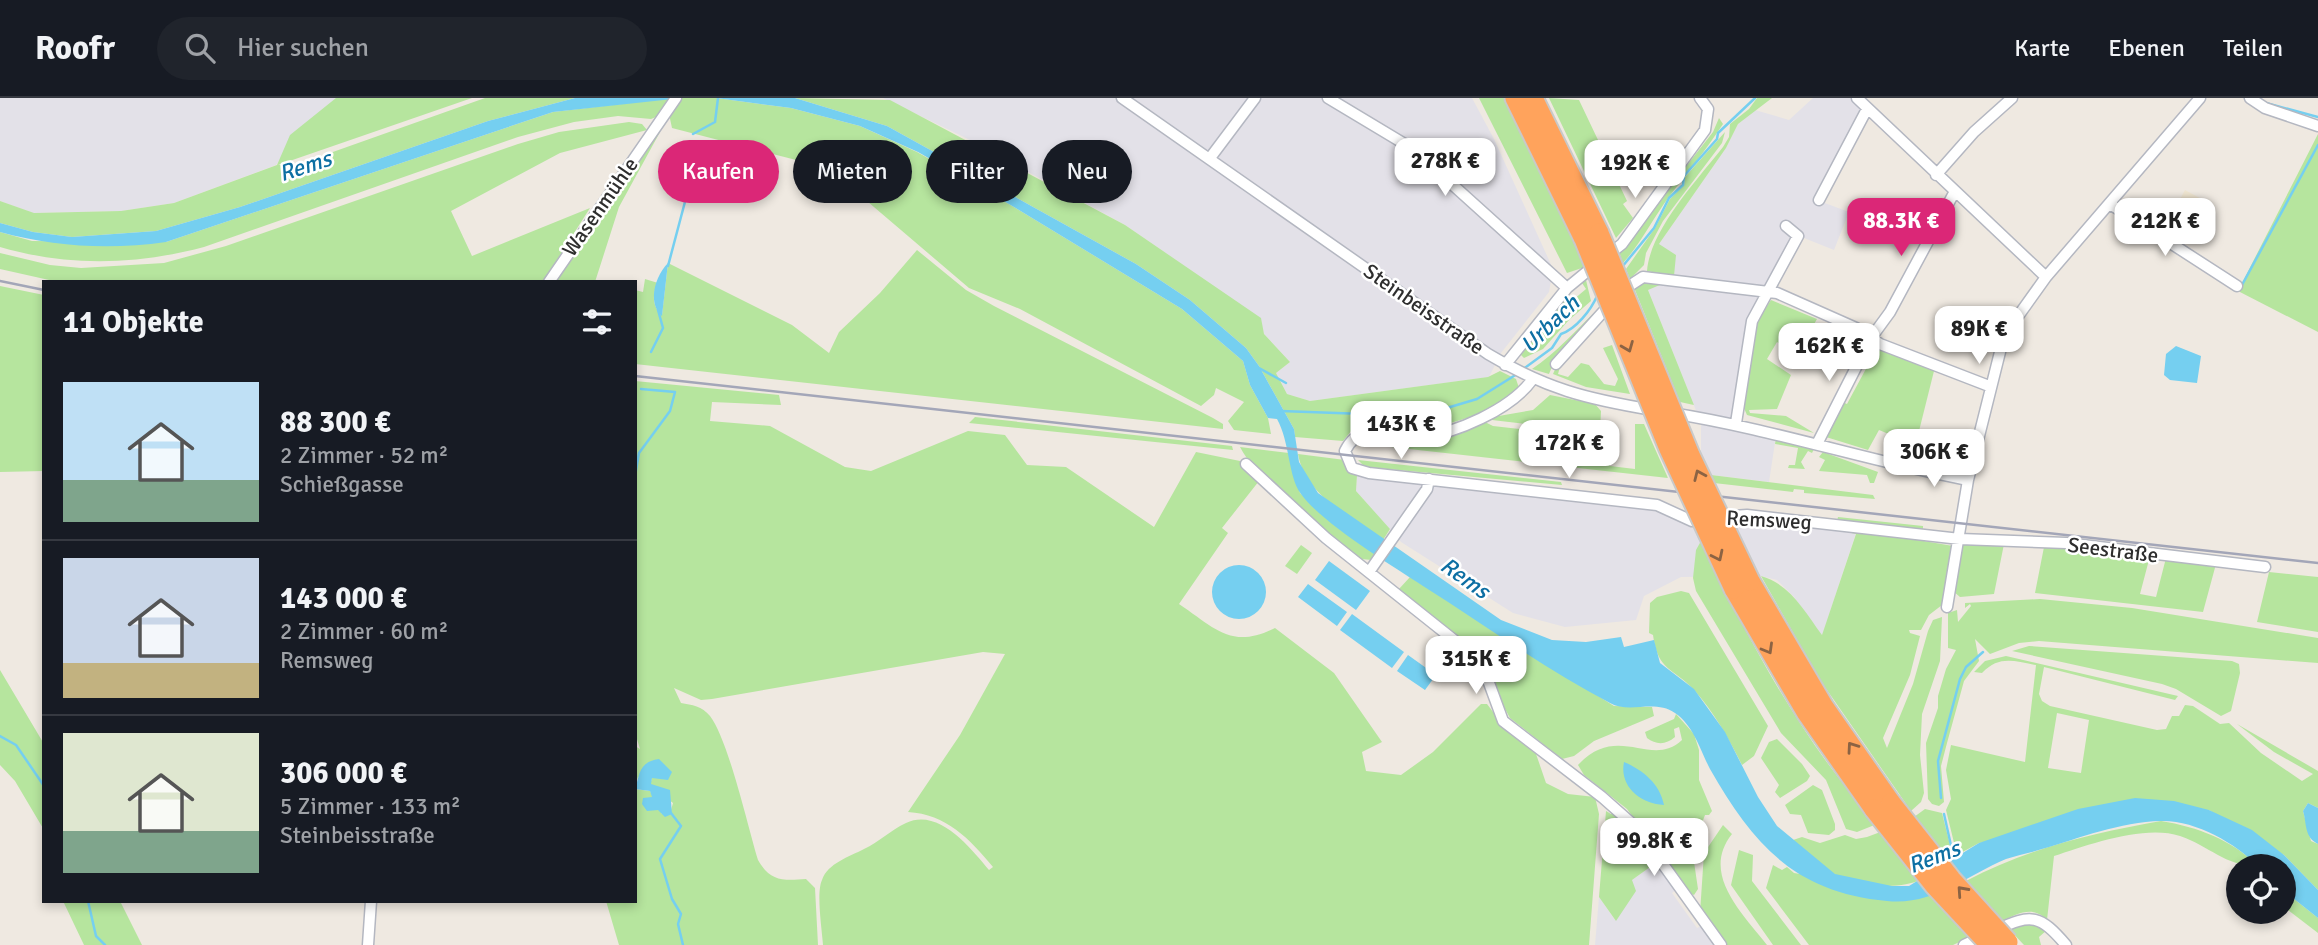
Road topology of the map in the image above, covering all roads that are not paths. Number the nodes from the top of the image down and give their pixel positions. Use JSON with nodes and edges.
{"nodes":[{"id":1,"x":676,"y":98,"type":"edge"},
{"id":2,"x":1122,"y":98,"type":"edge"},
{"id":3,"x":1255,"y":98,"type":"edge"},
{"id":4,"x":1328,"y":98,"type":"edge"},
{"id":5,"x":1515,"y":98,"type":"edge"},
{"id":6,"x":1533,"y":98,"type":"edge"},
{"id":7,"x":1700,"y":98,"type":"edge"},
{"id":8,"x":1857,"y":98,"type":"edge"},
{"id":9,"x":2012,"y":98,"type":"edge"},
{"id":10,"x":2200,"y":98,"type":"edge"},
{"id":11,"x":2250,"y":98,"type":"edge"},
{"id":12,"x":1867,"y":109,"type":"junction"},
{"id":13,"x":2318,"y":126,"type":"edge"},
{"id":14,"x":1210,"y":158,"type":"junction"},
{"id":15,"x":1936,"y":175,"type":"junction"},
{"id":16,"x":1954,"y":193,"type":"junction"},
{"id":17,"x":1819,"y":200,"type":"dead end"},
{"id":18,"x":2110,"y":204,"type":"junction"},
{"id":19,"x":1786,"y":226,"type":"dead end"},
{"id":20,"x":1592,"y":236,"type":"junction"},
{"id":21,"x":2046,"y":277,"type":"junction"},
{"id":22,"x":550,"y":280,"type":"edge"},
{"id":23,"x":2237,"y":286,"type":"dead end"},
{"id":24,"x":1567,"y":288,"type":"junction"},
{"id":25,"x":1765,"y":293,"type":"junction"},
{"id":26,"x":1871,"y":338,"type":"junction"},
{"id":27,"x":1556,"y":364,"type":"dead end"},
{"id":28,"x":1507,"y":366,"type":"junction"},
{"id":29,"x":1529,"y":379,"type":"junction"},
{"id":30,"x":1989,"y":386,"type":"junction"},
{"id":31,"x":1736,"y":423,"type":"junction"},
{"id":32,"x":1816,"y":444,"type":"junction"},
{"id":33,"x":1246,"y":464,"type":"dead end"},
{"id":34,"x":1430,"y":479,"type":"junction"},
{"id":35,"x":1968,"y":480,"type":"junction"},
{"id":36,"x":1960,"y":539,"type":"junction"},
{"id":37,"x":2265,"y":567,"type":"dead end"},
{"id":38,"x":1368,"y":572,"type":"junction"},
{"id":39,"x":1947,"y":607,"type":"dead end"},
{"id":40,"x":371,"y":903,"type":"edge"},
{"id":41,"x":2003,"y":944,"type":"edge"},
{"id":42,"x":368,"y":945,"type":"edge"},
{"id":43,"x":1721,"y":945,"type":"edge"},
{"id":44,"x":1964,"y":945,"type":"edge"},
{"id":45,"x":2066,"y":945,"type":"edge"}],
"edges":[{"from":1,"to":22,"type":"street","name":"Wasenmühle"},
{"from":2,"to":14,"type":"street","name":"Steinbeisstraße"},
{"from":3,"to":14,"type":"street"},
{"from":4,"to":24,"type":"street"},
{"from":5,"to":20,"type":"highway"},
{"from":6,"to":20,"type":"highway"},
{"from":7,"to":24,"type":"street"},
{"from":8,"to":12,"type":"street"},
{"from":9,"to":15,"type":"street"},
{"from":10,"to":18,"type":"street"},
{"from":11,"to":13,"type":"street"},
{"from":12,"to":15,"type":"street"},
{"from":12,"to":17,"type":"street"},
{"from":14,"to":28,"type":"street","name":"Steinbeisstraße"},
{"from":15,"to":16,"type":"street"},
{"from":16,"to":21,"type":"street"},
{"from":16,"to":26,"type":"street"},
{"from":18,"to":21,"type":"street"},
{"from":18,"to":23,"type":"street"},
{"from":19,"to":25,"type":"street"},
{"from":20,"to":41,"type":"highway","bridge":true},
{"from":21,"to":30,"type":"street"},
{"from":24,"to":28,"type":"street"},
{"from":25,"to":26,"type":"street"},
{"from":25,"to":27,"type":"street"},
{"from":25,"to":31,"type":"street"},
{"from":26,"to":30,"type":"street"},
{"from":26,"to":32,"type":"street"},
{"from":28,"to":29,"type":"street","name":"Steinbeisstraße"},
{"from":29,"to":31,"type":"street","name":"Steinbeisstraße"},
{"from":29,"to":34,"type":"street","name":"Remsweg"},
{"from":30,"to":35,"type":"street"},
{"from":31,"to":32,"type":"street","name":"Steinbeisstraße"},
{"from":32,"to":35,"type":"street","name":"Steinbeisstraße"},
{"from":33,"to":38,"type":"street"},
{"from":34,"to":36,"type":"street","name":"Remsweg"},
{"from":34,"to":38,"type":"street"},
{"from":35,"to":36,"type":"street"},
{"from":36,"to":37,"type":"street","name":"Seestraße"},
{"from":36,"to":39,"type":"street"},
{"from":38,"to":43,"type":"street"},
{"from":40,"to":42,"type":"street"},
{"from":44,"to":45,"type":"street"}]}
